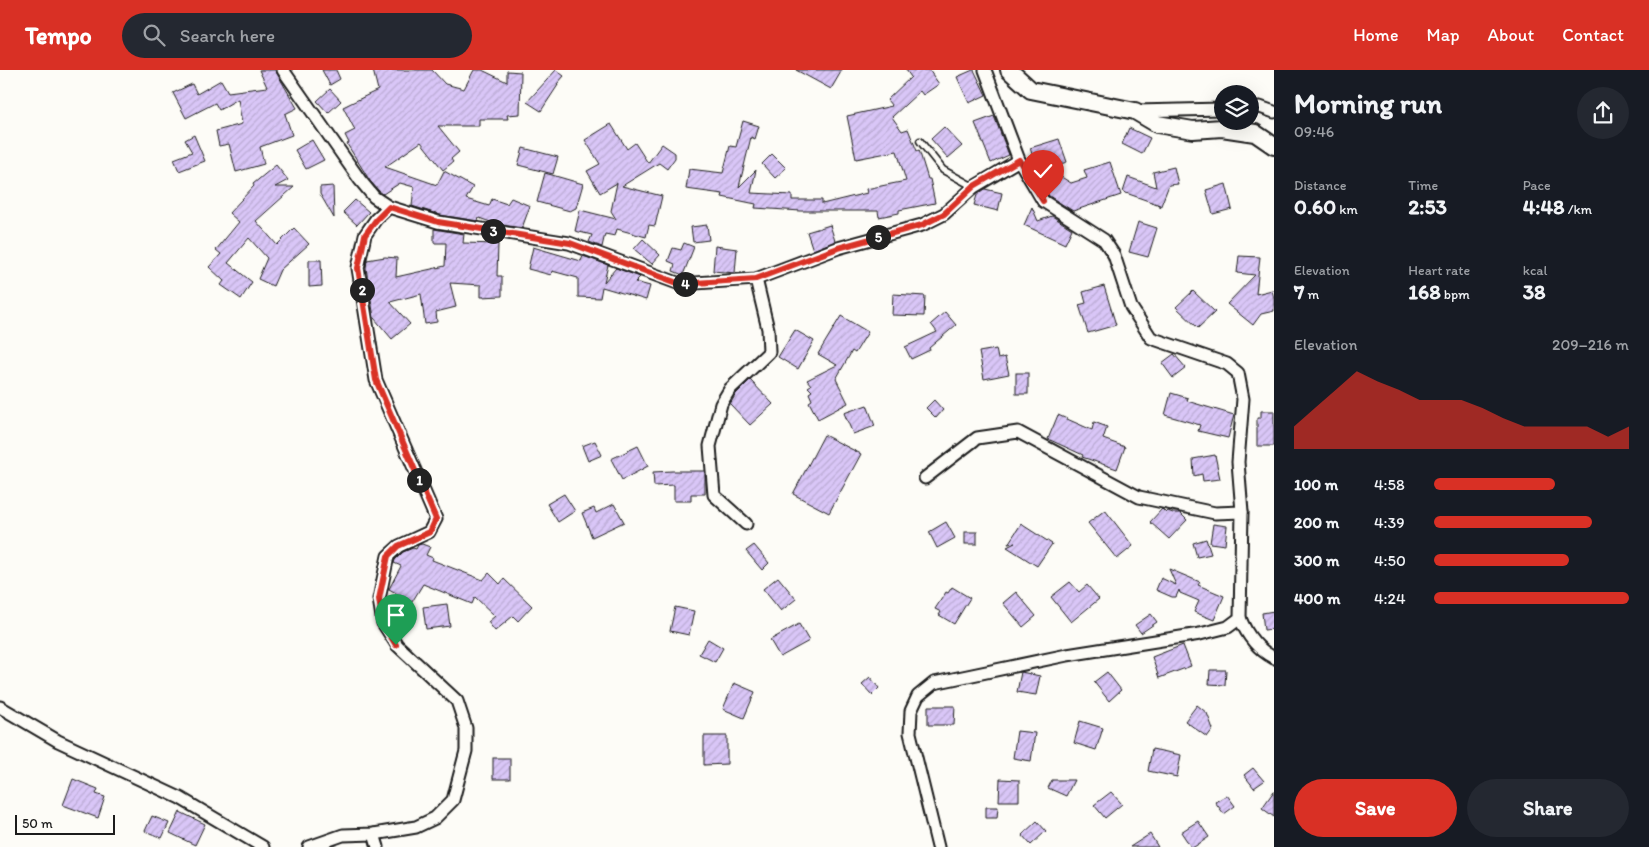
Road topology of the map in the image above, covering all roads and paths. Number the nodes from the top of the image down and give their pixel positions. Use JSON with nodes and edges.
{"nodes":[{"id":1,"x":283,"y":70,"type":"edge"},
{"id":2,"x":986,"y":70,"type":"edge"},
{"id":3,"x":1009,"y":70,"type":"edge"},
{"id":4,"x":1259,"y":107,"type":"edge"},
{"id":5,"x":1214,"y":109,"type":"edge"},
{"id":6,"x":1135,"y":111,"type":"junction"},
{"id":7,"x":1274,"y":112,"type":"edge"},
{"id":8,"x":920,"y":141,"type":"dead end"},
{"id":9,"x":1274,"y":146,"type":"edge"},
{"id":10,"x":1019,"y":160,"type":"junction"},
{"id":11,"x":974,"y":186,"type":"junction"},
{"id":12,"x":389,"y":207,"type":"junction"},
{"id":13,"x":756,"y":279,"type":"junction"},
{"id":14,"x":925,"y":478,"type":"dead end"},
{"id":15,"x":1242,"y":512,"type":"junction"},
{"id":16,"x":746,"y":524,"type":"dead end"},
{"id":17,"x":1240,"y":618,"type":"junction"},
{"id":18,"x":1274,"y":658,"type":"edge"},
{"id":19,"x":0,"y":707,"type":"edge"},
{"id":20,"x":374,"y":834,"type":"junction"},
{"id":21,"x":263,"y":847,"type":"edge"},
{"id":22,"x":310,"y":847,"type":"edge"},
{"id":23,"x":378,"y":847,"type":"edge"},
{"id":24,"x":938,"y":847,"type":"edge"}],
"edges":[{"from":1,"to":12,"type":"street"},
{"from":2,"to":10,"type":"street"},
{"from":3,"to":6,"type":"street"},
{"from":4,"to":7,"type":"street"},
{"from":5,"to":6,"type":"street"},
{"from":6,"to":9,"type":"street"},
{"from":8,"to":11,"type":"lane"},
{"from":10,"to":11,"type":"street"},
{"from":10,"to":15,"type":"street"},
{"from":11,"to":13,"type":"street"},
{"from":12,"to":13,"type":"street"},
{"from":12,"to":20,"type":"street"},
{"from":13,"to":16,"type":"street"},
{"from":14,"to":15,"type":"street"},
{"from":15,"to":17,"type":"street"},
{"from":17,"to":18,"type":"street"},
{"from":17,"to":24,"type":"street"},
{"from":19,"to":21,"type":"street"},
{"from":20,"to":22,"type":"street"},
{"from":20,"to":23,"type":"street"}]}
